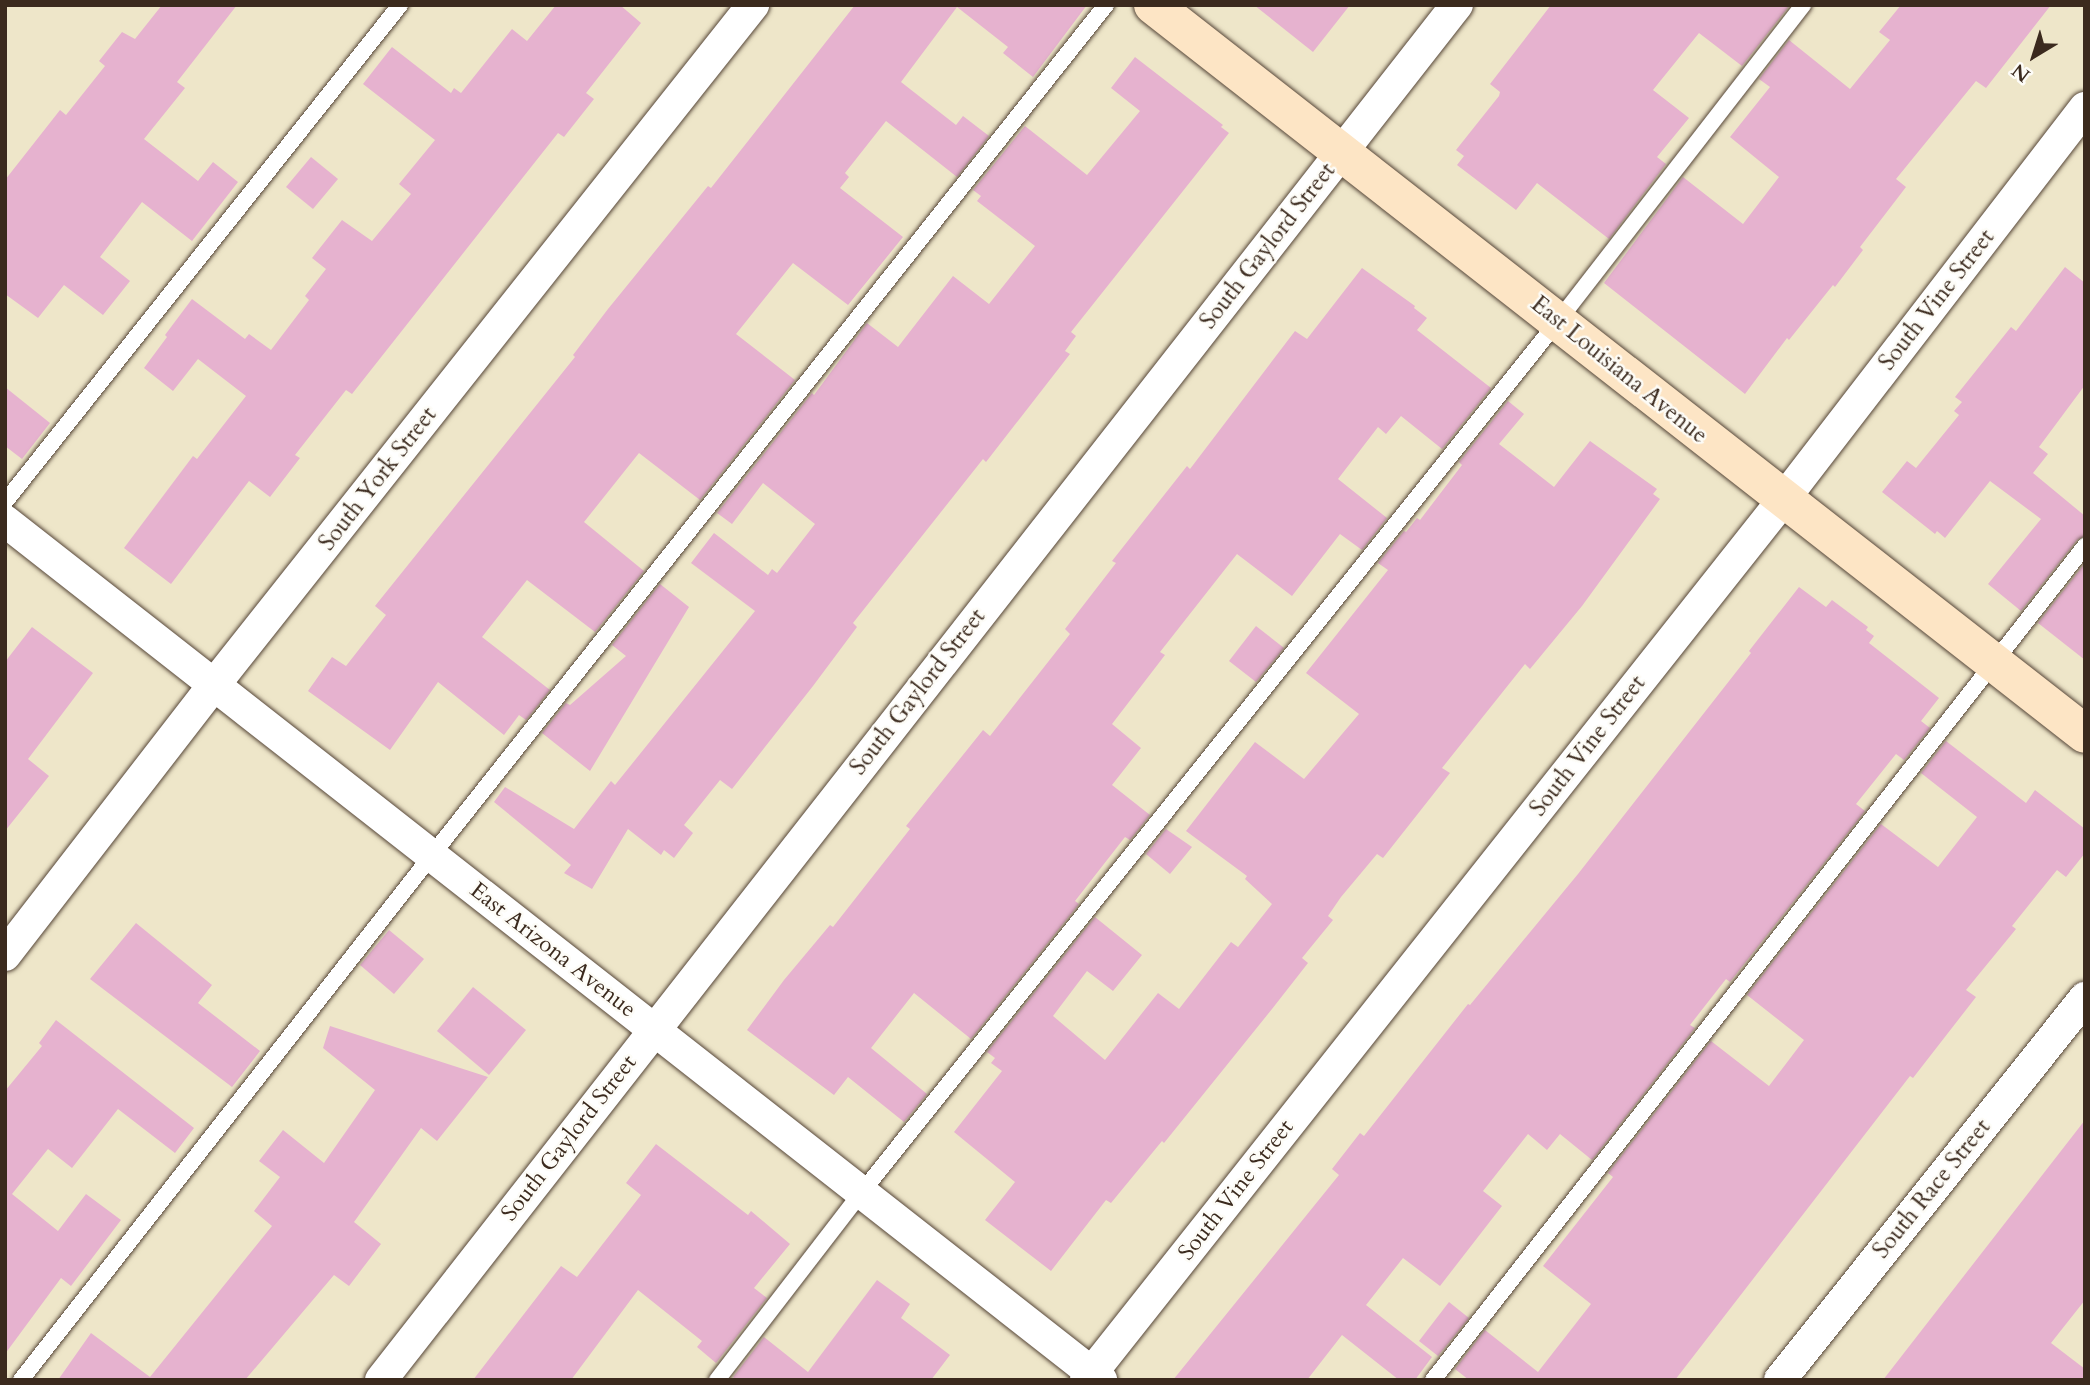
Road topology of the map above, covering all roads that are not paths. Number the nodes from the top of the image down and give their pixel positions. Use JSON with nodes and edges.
{"nodes":[{"id":1,"x":400,"y":5,"type":"edge"},
{"id":2,"x":753,"y":5,"type":"edge"},
{"id":3,"x":1105,"y":5,"type":"edge"},
{"id":4,"x":1153,"y":5,"type":"edge"},
{"id":5,"x":1457,"y":5,"type":"edge"},
{"id":6,"x":1803,"y":5,"type":"edge"},
{"id":7,"x":2085,"y":108,"type":"edge"},
{"id":8,"x":1342,"y":152,"type":"junction"},
{"id":9,"x":1558,"y":321,"type":"junction"},
{"id":10,"x":1783,"y":500,"type":"junction"},
{"id":11,"x":5,"y":502,"type":"edge"},
{"id":12,"x":5,"y":520,"type":"edge"},
{"id":13,"x":2085,"y":546,"type":"edge"},
{"id":14,"x":1993,"y":664,"type":"junction"},
{"id":15,"x":214,"y":685,"type":"junction"},
{"id":16,"x":2085,"y":734,"type":"edge"},
{"id":17,"x":432,"y":855,"type":"junction"},
{"id":18,"x":5,"y":954,"type":"edge"},
{"id":19,"x":2085,"y":998,"type":"edge"},
{"id":20,"x":654,"y":1029,"type":"junction"},
{"id":21,"x":862,"y":1192,"type":"junction"},
{"id":22,"x":1093,"y":1377,"type":"edge"},
{"id":23,"x":21,"y":1380,"type":"edge"},
{"id":24,"x":381,"y":1380,"type":"edge"},
{"id":25,"x":717,"y":1380,"type":"edge"},
{"id":26,"x":1433,"y":1380,"type":"edge"},
{"id":27,"x":1780,"y":1380,"type":"edge"}],
"edges":[{"from":1,"to":11,"type":"lane"},
{"from":2,"to":15,"type":"street","name":"South York Street"},
{"from":3,"to":17,"type":"lane"},
{"from":4,"to":8,"type":"street","name":"East Louisiana Avenue"},
{"from":5,"to":8,"type":"street","name":"South Gaylord Street"},
{"from":6,"to":9,"type":"lane"},
{"from":7,"to":10,"type":"street","name":"South Vine Street"},
{"from":8,"to":9,"type":"street","name":"East Louisiana Avenue"},
{"from":8,"to":20,"type":"street","name":"South Gaylord Street"},
{"from":9,"to":10,"type":"street","name":"East Louisiana Avenue"},
{"from":9,"to":21,"type":"lane"},
{"from":10,"to":14,"type":"street","name":"East Louisiana Avenue"},
{"from":10,"to":22,"type":"street","name":"South Vine Street"},
{"from":12,"to":15,"type":"street","name":"East Arizona Avenue"},
{"from":13,"to":14,"type":"lane"},
{"from":14,"to":16,"type":"street","name":"East Louisiana Avenue"},
{"from":14,"to":26,"type":"lane"},
{"from":15,"to":17,"type":"street","name":"East Arizona Avenue"},
{"from":15,"to":18,"type":"street","name":"South York Street"},
{"from":17,"to":20,"type":"street","name":"East Arizona Avenue"},
{"from":17,"to":23,"type":"lane"},
{"from":19,"to":27,"type":"street","name":"South Race Street"},
{"from":20,"to":21,"type":"street","name":"East Arizona Avenue"},
{"from":20,"to":24,"type":"street","name":"South Gaylord Street"},
{"from":21,"to":22,"type":"street","name":"East Arizona Avenue"},
{"from":21,"to":25,"type":"lane"}]}
